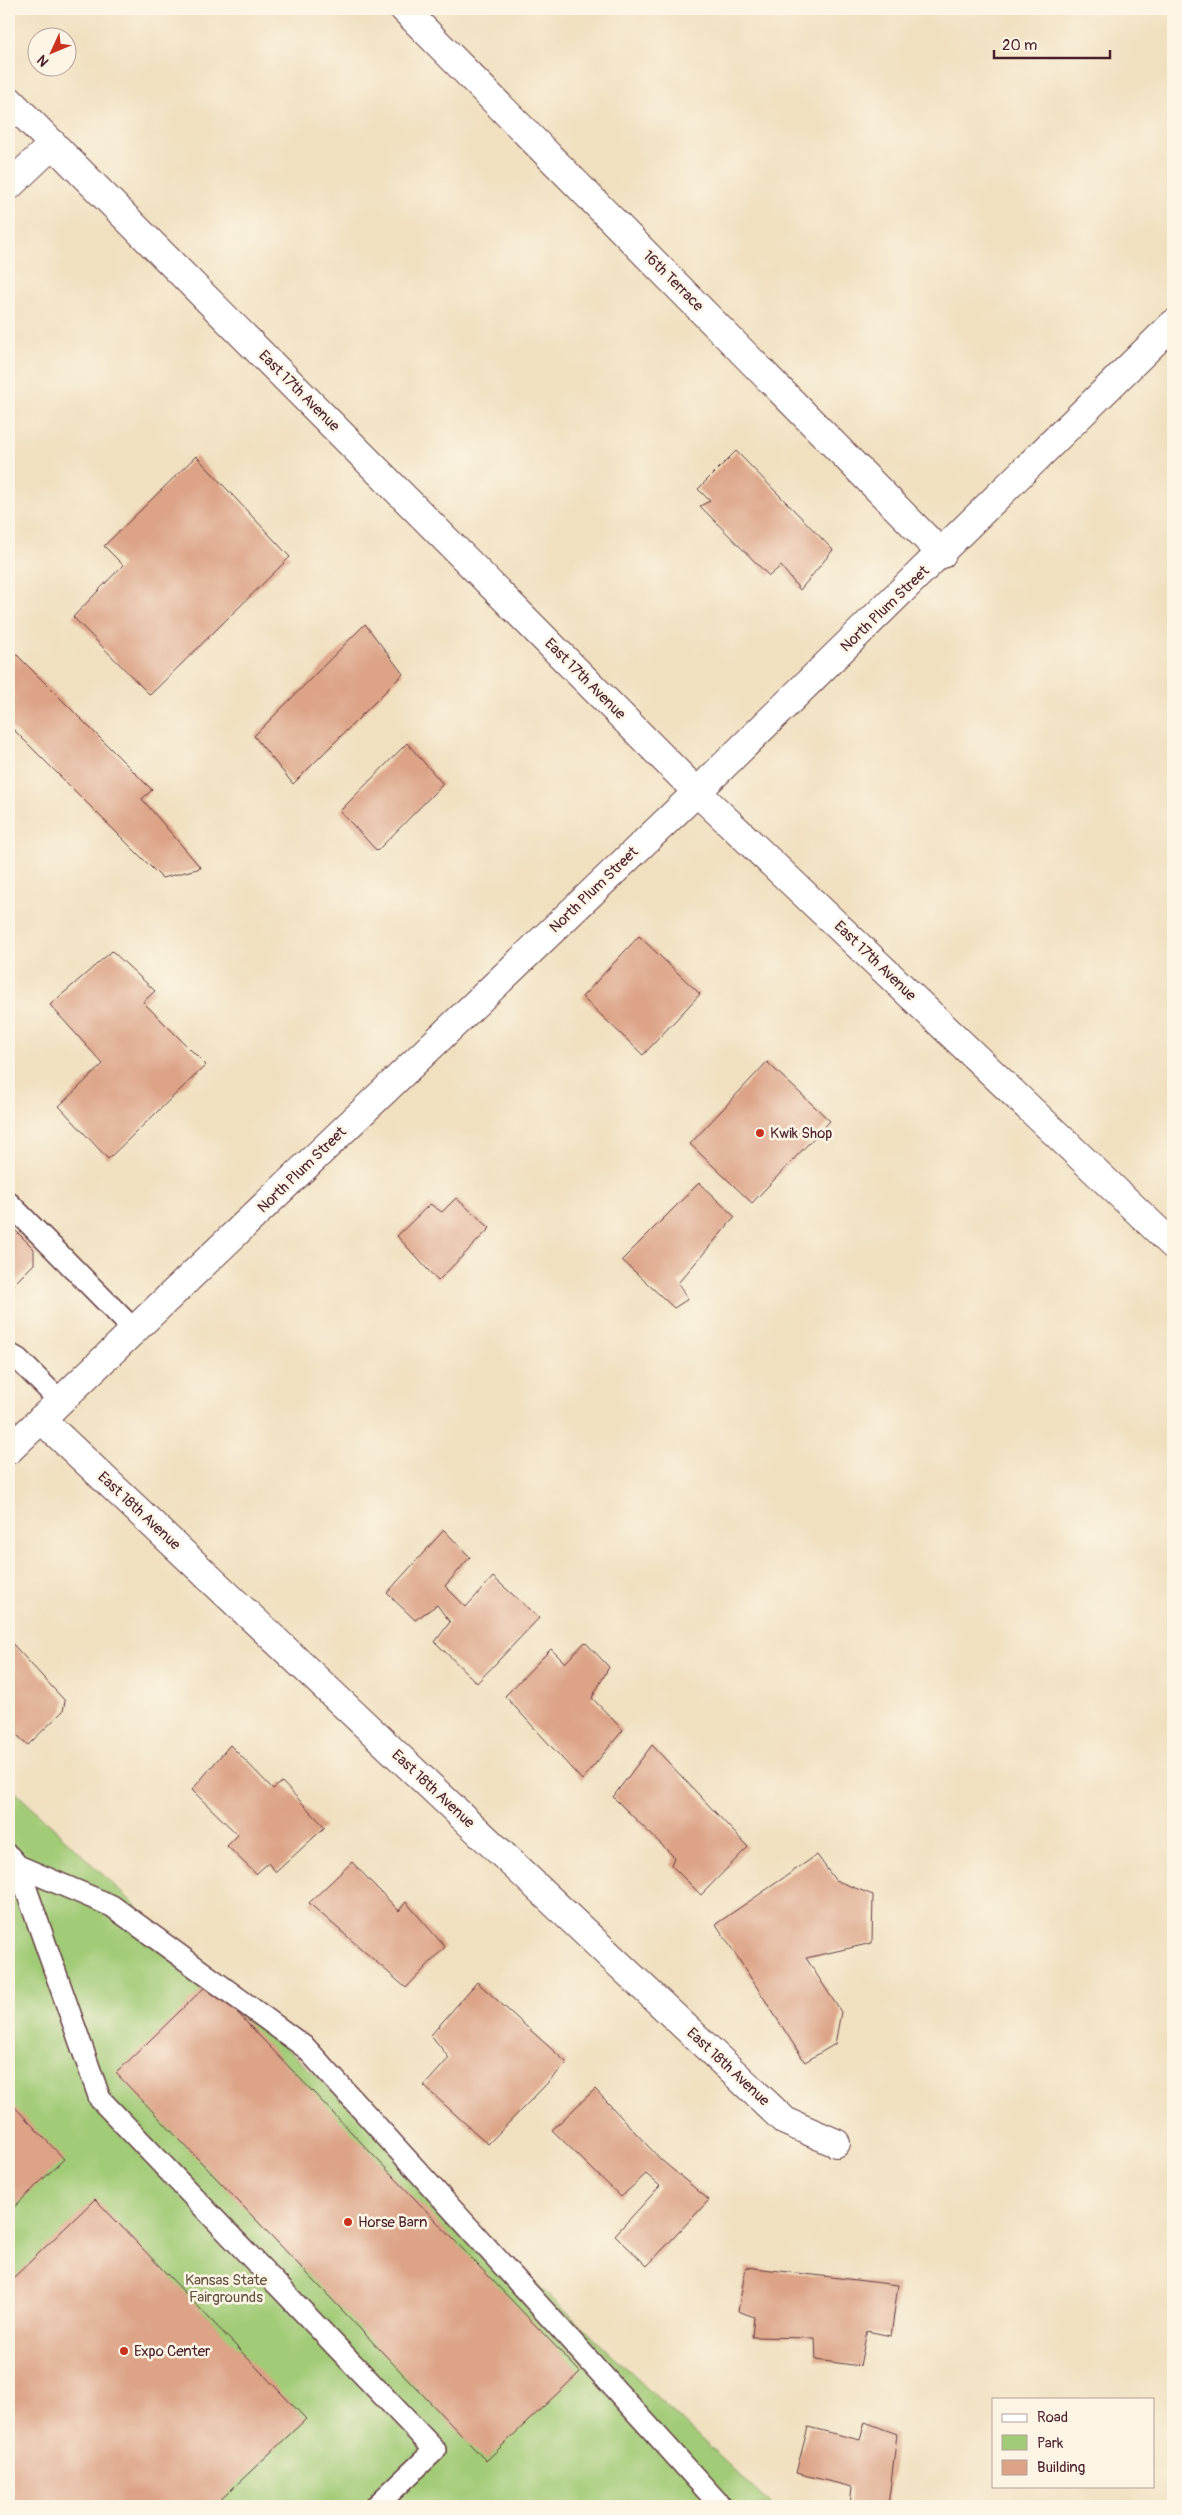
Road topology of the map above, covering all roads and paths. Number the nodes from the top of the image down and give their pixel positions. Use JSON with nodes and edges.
{"nodes":[{"id":1,"x":404,"y":9,"type":"edge"},
{"id":2,"x":9,"y":100,"type":"edge"},
{"id":3,"x":53,"y":144,"type":"junction"},
{"id":4,"x":9,"y":186,"type":"edge"},
{"id":5,"x":1173,"y":324,"type":"edge"},
{"id":6,"x":942,"y":554,"type":"junction"},
{"id":7,"x":697,"y":792,"type":"junction"},
{"id":8,"x":9,"y":1202,"type":"edge"},
{"id":9,"x":1173,"y":1245,"type":"edge"},
{"id":10,"x":134,"y":1330,"type":"junction"},
{"id":11,"x":9,"y":1354,"type":"edge"},
{"id":12,"x":50,"y":1410,"type":"junction"},
{"id":13,"x":9,"y":1450,"type":"edge"},
{"id":14,"x":14,"y":1861,"type":"edge"},
{"id":15,"x":836,"y":2143,"type":"dead end"},
{"id":16,"x":376,"y":2506,"type":"edge"},
{"id":17,"x":721,"y":2506,"type":"edge"}],
"edges":[{"from":1,"to":6,"type":"street","name":"16th Terrace"},
{"from":2,"to":3,"type":"street","name":"East 17th Avenue"},
{"from":3,"to":4,"type":"street"},
{"from":3,"to":7,"type":"street","name":"East 17th Avenue"},
{"from":5,"to":6,"type":"street","name":"North Plum Street"},
{"from":6,"to":7,"type":"street","name":"North Plum Street"},
{"from":7,"to":9,"type":"street","name":"East 17th Avenue"},
{"from":7,"to":10,"type":"street","name":"North Plum Street"},
{"from":8,"to":10,"type":"lane"},
{"from":10,"to":12,"type":"street","name":"North Plum Street"},
{"from":11,"to":12,"type":"lane"},
{"from":12,"to":13,"type":"street","name":"North Plum Street"},
{"from":12,"to":15,"type":"street","name":"East 18th Avenue"},
{"from":14,"to":16,"type":"lane"},
{"from":14,"to":17,"type":"lane"}]}
